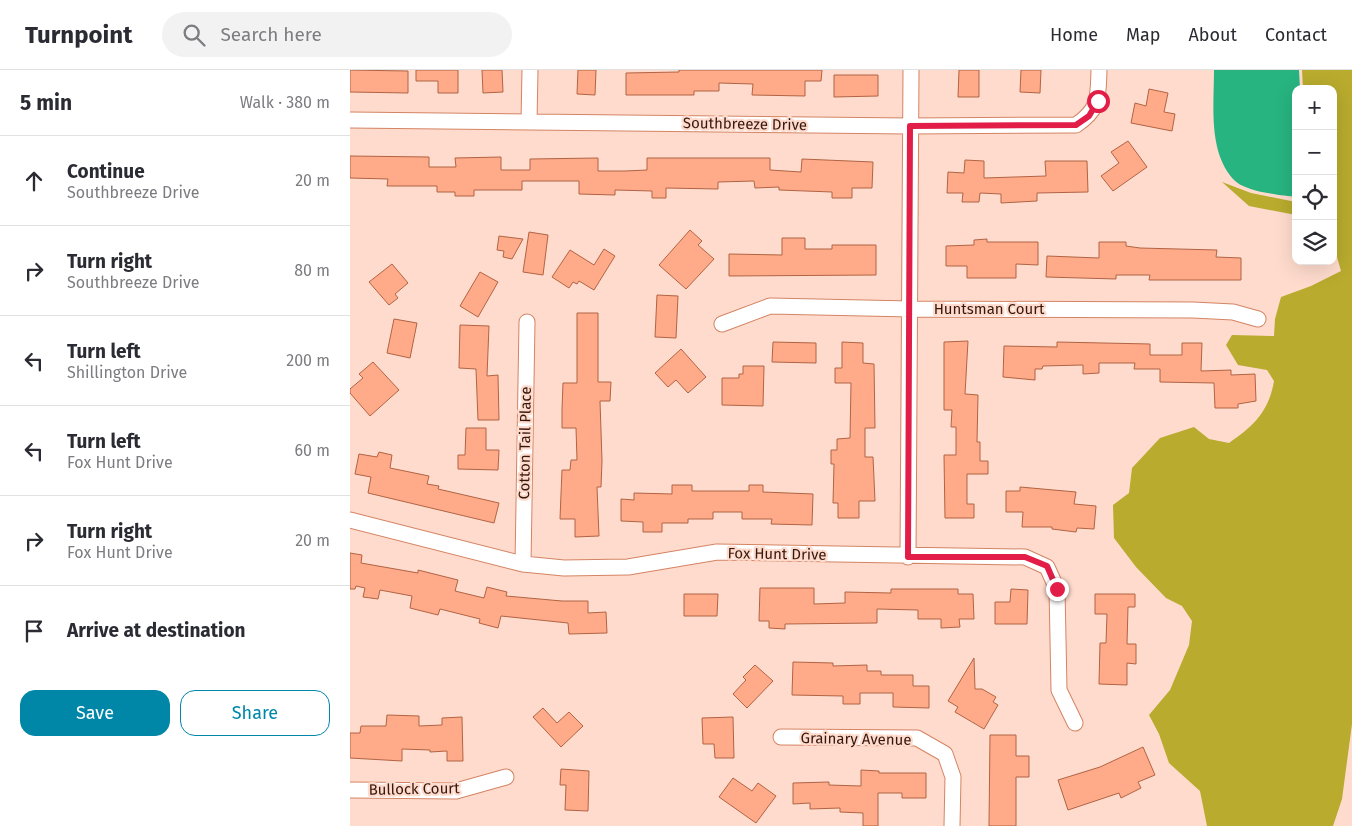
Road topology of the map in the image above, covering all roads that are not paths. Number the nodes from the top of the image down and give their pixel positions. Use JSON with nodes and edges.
{"nodes":[{"id":1,"x":530,"y":70,"type":"edge"},
{"id":2,"x":911,"y":70,"type":"edge"},
{"id":3,"x":1099,"y":70,"type":"edge"},
{"id":4,"x":350,"y":120,"type":"edge"},
{"id":5,"x":530,"y":122,"type":"junction"},
{"id":6,"x":910,"y":126,"type":"junction"},
{"id":7,"x":911,"y":309,"type":"junction"},
{"id":8,"x":1258,"y":320,"type":"dead end"},
{"id":9,"x":527,"y":322,"type":"dead end"},
{"id":10,"x":722,"y":324,"type":"dead end"},
{"id":11,"x":350,"y":520,"type":"edge"},
{"id":12,"x":908,"y":557,"type":"junction"},
{"id":13,"x":523,"y":564,"type":"junction"},
{"id":14,"x":1075,"y":723,"type":"dead end"},
{"id":15,"x":782,"y":737,"type":"dead end"},
{"id":16,"x":506,"y":777,"type":"dead end"},
{"id":17,"x":350,"y":790,"type":"edge"},
{"id":18,"x":952,"y":826,"type":"edge"}],
"edges":[{"from":1,"to":5,"type":"street"},
{"from":2,"to":6,"type":"street"},
{"from":3,"to":6,"type":"street","name":"Southbreeze Drive"},
{"from":4,"to":5,"type":"street","name":"Southbreeze Drive"},
{"from":5,"to":6,"type":"street","name":"Southbreeze Drive"},
{"from":6,"to":7,"type":"street"},
{"from":7,"to":8,"type":"street","name":"Huntsman Court"},
{"from":7,"to":10,"type":"street","name":"Huntsman Court"},
{"from":7,"to":12,"type":"street"},
{"from":9,"to":13,"type":"street","name":"Cotton Tail Place"},
{"from":11,"to":13,"type":"street","name":"Fox Hunt Drive"},
{"from":12,"to":13,"type":"street","name":"Fox Hunt Drive"},
{"from":12,"to":14,"type":"street","name":"Fox Hunt Drive"},
{"from":15,"to":18,"type":"street","name":"Grainary Avenue"},
{"from":16,"to":17,"type":"street","name":"Bullock Court"}]}
